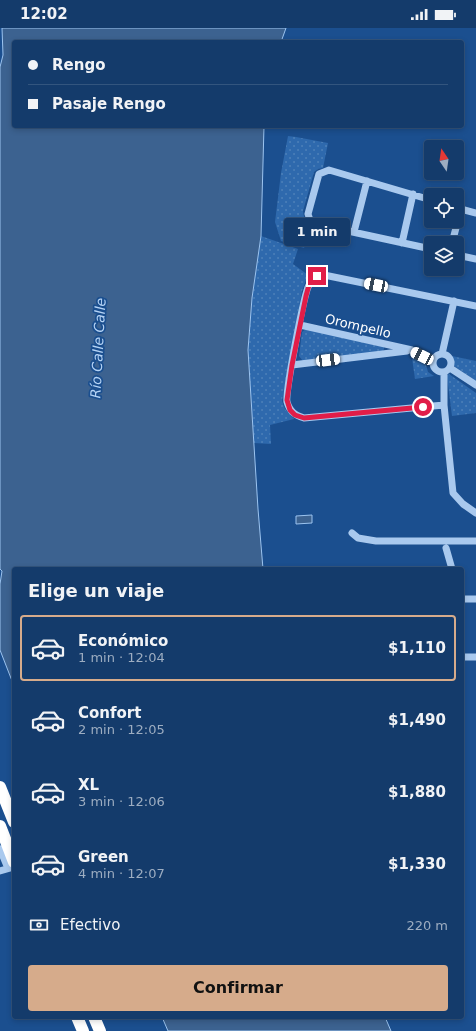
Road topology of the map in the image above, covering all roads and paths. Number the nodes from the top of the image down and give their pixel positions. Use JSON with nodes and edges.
{"nodes":[{"id":1,"x":367,"y":181,"type":"junction"},
{"id":2,"x":413,"y":194,"type":"junction"},
{"id":3,"x":424,"y":198,"type":"edge"},
{"id":4,"x":464,"y":209,"type":"edge"},
{"id":5,"x":476,"y":213,"type":"edge"},
{"id":6,"x":354,"y":232,"type":"junction"},
{"id":7,"x":402,"y":243,"type":"junction"},
{"id":8,"x":424,"y":248,"type":"edge"},
{"id":9,"x":464,"y":256,"type":"edge"},
{"id":10,"x":476,"y":259,"type":"edge"},
{"id":11,"x":454,"y":301,"type":"junction"},
{"id":12,"x":476,"y":306,"type":"edge"},
{"id":13,"x":300,"y":325,"type":"junction"},
{"id":14,"x":412,"y":350,"type":"junction"},
{"id":15,"x":442,"y":354,"type":"junction"},
{"id":16,"x":432,"y":361,"type":"junction"},
{"id":17,"x":292,"y":365,"type":"junction"},
{"id":18,"x":450,"y":368,"type":"junction"},
{"id":19,"x":444,"y":373,"type":"junction"},
{"id":20,"x":476,"y":385,"type":"edge"},
{"id":21,"x":444,"y":405,"type":"junction"},
{"id":22,"x":476,"y":513,"type":"edge"},
{"id":23,"x":352,"y":533,"type":"dead end"},
{"id":24,"x":476,"y":541,"type":"edge"},
{"id":25,"x":446,"y":548,"type":"dead end"},
{"id":26,"x":451,"y":567,"type":"edge"},
{"id":27,"x":464,"y":599,"type":"edge"},
{"id":28,"x":476,"y":599,"type":"edge"},
{"id":29,"x":464,"y":657,"type":"edge"},
{"id":30,"x":476,"y":658,"type":"edge"},
{"id":31,"x":0,"y":786,"type":"edge"},
{"id":32,"x":12,"y":817,"type":"edge"},
{"id":33,"x":0,"y":826,"type":"edge"},
{"id":34,"x":0,"y":849,"type":"edge"},
{"id":35,"x":12,"y":865,"type":"edge"},
{"id":36,"x":0,"y":871,"type":"edge"},
{"id":37,"x":78,"y":1019,"type":"edge"},
{"id":38,"x":95,"y":1019,"type":"edge"},
{"id":39,"x":83,"y":1031,"type":"edge"},
{"id":40,"x":100,"y":1031,"type":"edge"}],
"edges":[{"from":1,"to":2,"type":"street"},
{"from":1,"to":6,"type":"street"},
{"from":1,"to":6,"type":"street"},
{"from":2,"to":3,"type":"street"},
{"from":2,"to":7,"type":"street"},
{"from":4,"to":5,"type":"street"},
{"from":6,"to":7,"type":"street"},
{"from":7,"to":8,"type":"street"},
{"from":9,"to":10,"type":"street"},
{"from":11,"to":12,"type":"street"},
{"from":11,"to":13,"type":"street"},
{"from":11,"to":15,"type":"street"},
{"from":13,"to":14,"type":"street","name":"Orompello"},
{"from":13,"to":17,"type":"street"},
{"from":14,"to":16,"type":"street","name":"Orompello"},
{"from":14,"to":17,"type":"street","name":"Orompello"},
{"from":15,"to":16,"type":"street"},
{"from":15,"to":18,"type":"street"},
{"from":16,"to":19,"type":"street","name":"Orompello"},
{"from":17,"to":21,"type":"street"},
{"from":18,"to":19,"type":"street"},
{"from":18,"to":20,"type":"street"},
{"from":19,"to":21,"type":"street"},
{"from":21,"to":22,"type":"street"},
{"from":23,"to":24,"type":"street"},
{"from":25,"to":26,"type":"street"},
{"from":27,"to":28,"type":"street"},
{"from":29,"to":30,"type":"street"},
{"from":31,"to":32,"type":"highway"},
{"from":33,"to":35,"type":"highway"},
{"from":34,"to":35,"type":"street"},
{"from":35,"to":36,"type":"street"},
{"from":37,"to":39,"type":"highway"},
{"from":38,"to":40,"type":"highway"}]}
